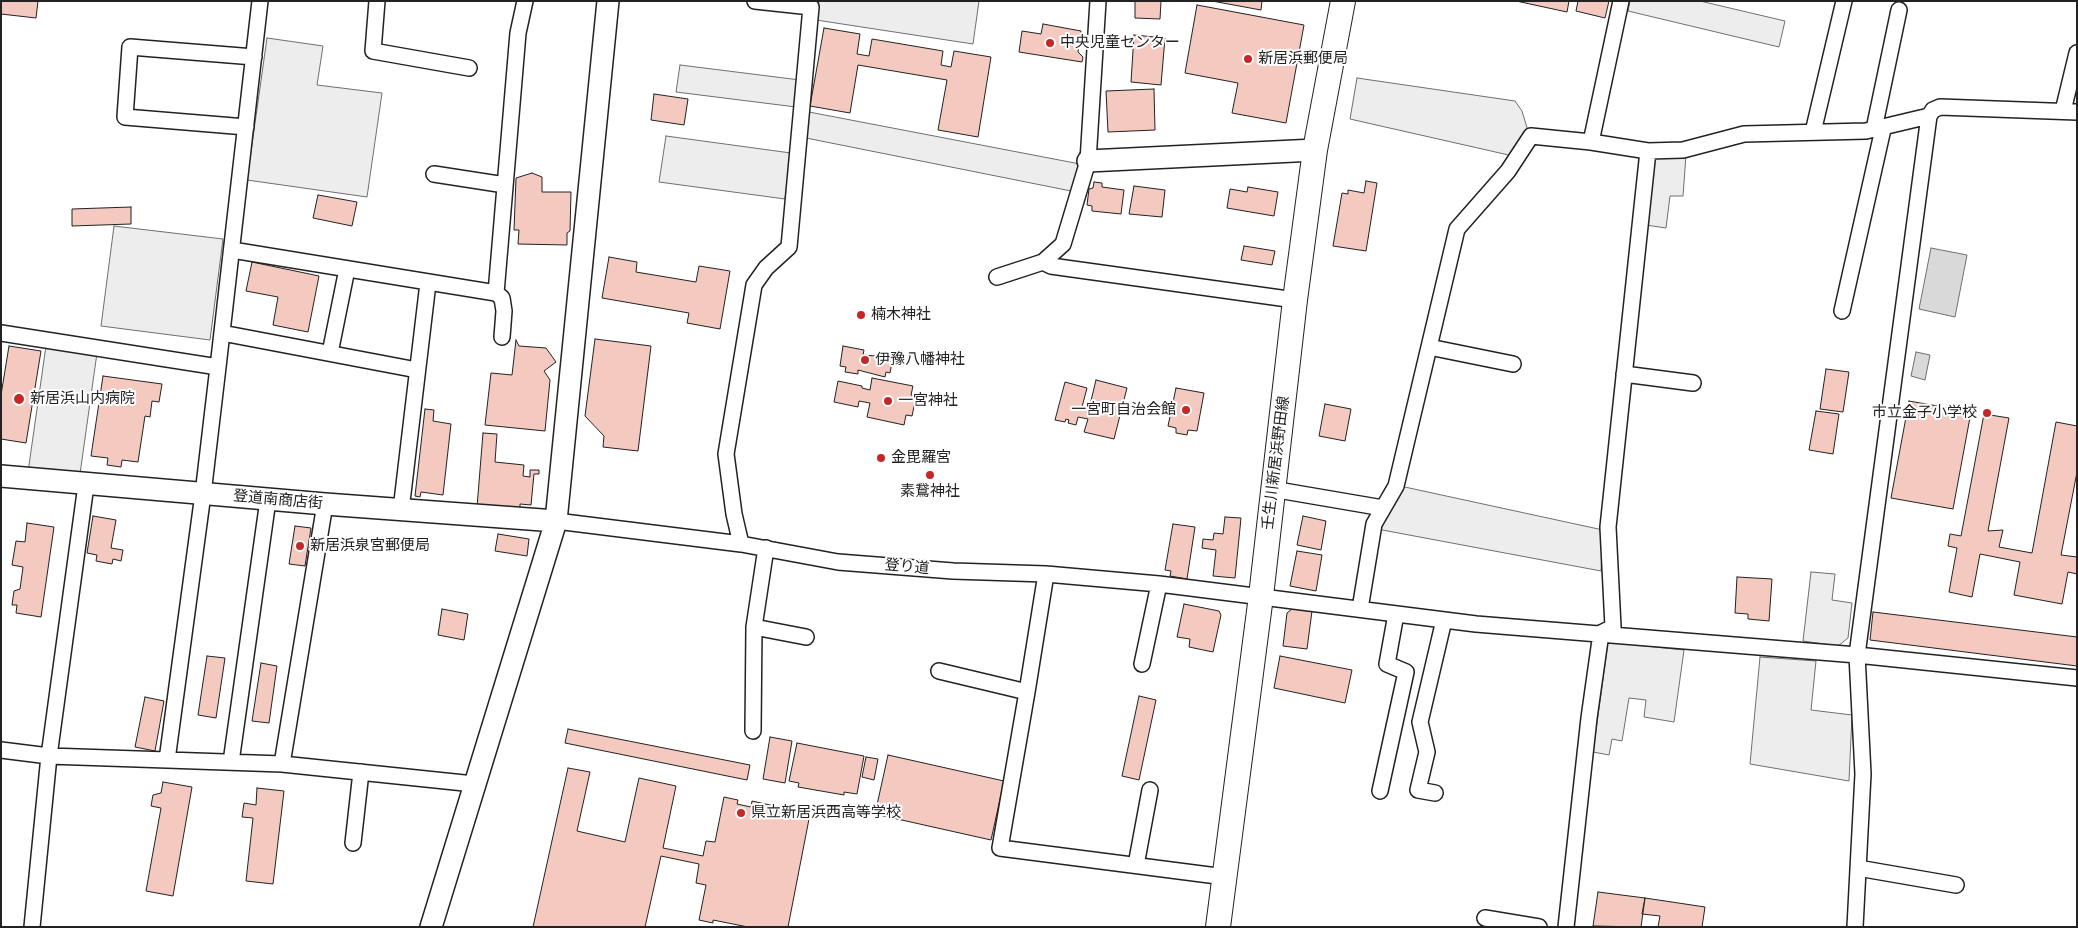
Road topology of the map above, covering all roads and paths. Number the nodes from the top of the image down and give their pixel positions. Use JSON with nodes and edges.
{"nodes":[{"id":1,"x":260,"y":1,"type":"edge"},
{"id":2,"x":377,"y":1,"type":"edge"},
{"id":3,"x":525,"y":1,"type":"edge"},
{"id":4,"x":608,"y":1,"type":"edge"},
{"id":5,"x":755,"y":1,"type":"edge"},
{"id":6,"x":1098,"y":1,"type":"edge"},
{"id":7,"x":1343,"y":1,"type":"edge"},
{"id":8,"x":1621,"y":1,"type":"edge"},
{"id":9,"x":1844,"y":1,"type":"edge"},
{"id":10,"x":1899,"y":10,"type":"dead end"},
{"id":11,"x":2077,"y":53,"type":"edge"},
{"id":12,"x":254,"y":57,"type":"junction"},
{"id":13,"x":469,"y":68,"type":"dead end"},
{"id":14,"x":2070,"y":112,"type":"edge"},
{"id":15,"x":1929,"y":116,"type":"junction"},
{"id":16,"x":246,"y":126,"type":"junction"},
{"id":17,"x":1878,"y":129,"type":"junction"},
{"id":18,"x":1813,"y":132,"type":"junction"},
{"id":19,"x":1591,"y":142,"type":"junction"},
{"id":20,"x":1316,"y":150,"type":"junction"},
{"id":21,"x":1648,"y":151,"type":"junction"},
{"id":22,"x":1088,"y":161,"type":"junction"},
{"id":23,"x":434,"y":174,"type":"dead end"},
{"id":24,"x":505,"y":185,"type":"junction"},
{"id":25,"x":232,"y":250,"type":"junction"},
{"id":26,"x":1043,"y":262,"type":"junction"},
{"id":27,"x":347,"y":269,"type":"junction"},
{"id":28,"x":997,"y":277,"type":"dead end"},
{"id":29,"x":428,"y":282,"type":"junction"},
{"id":30,"x":496,"y":293,"type":"junction"},
{"id":31,"x":1295,"y":300,"type":"junction"},
{"id":32,"x":1842,"y":311,"type":"dead end"},
{"id":33,"x":1,"y":333,"type":"edge"},
{"id":34,"x":222,"y":333,"type":"junction"},
{"id":35,"x":502,"y":338,"type":"dead end"},
{"id":36,"x":1430,"y":347,"type":"junction"},
{"id":37,"x":330,"y":353,"type":"junction"},
{"id":38,"x":1513,"y":364,"type":"dead end"},
{"id":39,"x":218,"y":366,"type":"junction"},
{"id":40,"x":416,"y":370,"type":"junction"},
{"id":41,"x":1624,"y":374,"type":"junction"},
{"id":42,"x":1693,"y":383,"type":"dead end"},
{"id":43,"x":1,"y":476,"type":"edge"},
{"id":44,"x":86,"y":485,"type":"junction"},
{"id":45,"x":1272,"y":488,"type":"junction"},
{"id":46,"x":203,"y":494,"type":"junction"},
{"id":47,"x":268,"y":500,"type":"junction"},
{"id":48,"x":325,"y":504,"type":"junction"},
{"id":49,"x":1383,"y":508,"type":"junction"},
{"id":50,"x":401,"y":510,"type":"junction"},
{"id":51,"x":556,"y":521,"type":"junction"},
{"id":52,"x":741,"y":544,"type":"junction"},
{"id":53,"x":766,"y":548,"type":"junction"},
{"id":54,"x":1046,"y":574,"type":"junction"},
{"id":55,"x":1158,"y":584,"type":"junction"},
{"id":56,"x":1261,"y":596,"type":"junction"},
{"id":57,"x":1360,"y":609,"type":"junction"},
{"id":58,"x":1396,"y":614,"type":"junction"},
{"id":59,"x":1444,"y":620,"type":"junction"},
{"id":60,"x":754,"y":627,"type":"junction"},
{"id":61,"x":1601,"y":633,"type":"junction"},
{"id":62,"x":806,"y":637,"type":"dead end"},
{"id":63,"x":1857,"y":655,"type":"junction"},
{"id":64,"x":1142,"y":664,"type":"dead end"},
{"id":65,"x":939,"y":671,"type":"dead end"},
{"id":66,"x":2077,"y":678,"type":"edge"},
{"id":67,"x":1027,"y":692,"type":"junction"},
{"id":68,"x":753,"y":731,"type":"dead end"},
{"id":69,"x":1,"y":750,"type":"edge"},
{"id":70,"x":50,"y":756,"type":"junction"},
{"id":71,"x":167,"y":760,"type":"junction"},
{"id":72,"x":231,"y":762,"type":"junction"},
{"id":73,"x":282,"y":764,"type":"junction"},
{"id":74,"x":361,"y":772,"type":"junction"},
{"id":75,"x":474,"y":784,"type":"junction"},
{"id":76,"x":1150,"y":790,"type":"dead end"},
{"id":77,"x":1380,"y":791,"type":"dead end"},
{"id":78,"x":1435,"y":793,"type":"dead end"},
{"id":79,"x":353,"y":843,"type":"dead end"},
{"id":80,"x":1136,"y":866,"type":"junction"},
{"id":81,"x":1858,"y":868,"type":"junction"},
{"id":82,"x":1225,"y":877,"type":"junction"},
{"id":83,"x":1956,"y":885,"type":"dead end"},
{"id":84,"x":1485,"y":918,"type":"dead end"},
{"id":85,"x":32,"y":927,"type":"edge"},
{"id":86,"x":431,"y":927,"type":"edge"},
{"id":87,"x":1218,"y":927,"type":"edge"},
{"id":88,"x":1539,"y":927,"type":"edge"},
{"id":89,"x":1566,"y":927,"type":"edge"},
{"id":90,"x":1855,"y":927,"type":"edge"}],
"edges":[{"from":1,"to":12,"type":"street"},
{"from":2,"to":13,"type":"street"},
{"from":3,"to":24,"type":"street"},
{"from":4,"to":51,"type":"street"},
{"from":5,"to":52,"type":"street"},
{"from":6,"to":22,"type":"street"},
{"from":7,"to":20,"type":"main road","name":"壬生川新居浜野田線"},
{"from":8,"to":19,"type":"street"},
{"from":9,"to":18,"type":"street"},
{"from":10,"to":17,"type":"street"},
{"from":11,"to":14,"type":"street"},
{"from":12,"to":16,"type":"street"},
{"from":12,"to":16,"type":"street"},
{"from":14,"to":15,"type":"street"},
{"from":15,"to":17,"type":"street"},
{"from":15,"to":63,"type":"street"},
{"from":16,"to":25,"type":"street"},
{"from":17,"to":18,"type":"street"},
{"from":17,"to":32,"type":"street"},
{"from":18,"to":21,"type":"street"},
{"from":19,"to":21,"type":"street"},
{"from":19,"to":36,"type":"street"},
{"from":20,"to":22,"type":"street"},
{"from":20,"to":31,"type":"main road","name":"壬生川新居浜野田線"},
{"from":21,"to":41,"type":"street"},
{"from":22,"to":26,"type":"street"},
{"from":23,"to":24,"type":"street"},
{"from":24,"to":30,"type":"street"},
{"from":25,"to":27,"type":"street"},
{"from":25,"to":34,"type":"street"},
{"from":26,"to":28,"type":"street"},
{"from":26,"to":31,"type":"street"},
{"from":27,"to":29,"type":"street"},
{"from":27,"to":37,"type":"street"},
{"from":29,"to":30,"type":"street"},
{"from":29,"to":40,"type":"street"},
{"from":30,"to":35,"type":"street"},
{"from":31,"to":45,"type":"main road","name":"壬生川新居浜野田線"},
{"from":33,"to":39,"type":"street"},
{"from":34,"to":37,"type":"street"},
{"from":34,"to":39,"type":"street"},
{"from":36,"to":38,"type":"street"},
{"from":36,"to":49,"type":"street"},
{"from":37,"to":40,"type":"street"},
{"from":39,"to":46,"type":"street"},
{"from":40,"to":50,"type":"street"},
{"from":41,"to":42,"type":"street"},
{"from":41,"to":61,"type":"street"},
{"from":43,"to":44,"type":"street","name":"登道南商店街"},
{"from":44,"to":46,"type":"street","name":"登道南商店街"},
{"from":44,"to":70,"type":"street"},
{"from":45,"to":49,"type":"street"},
{"from":45,"to":56,"type":"main road","name":"壬生川新居浜野田線"},
{"from":46,"to":47,"type":"street","name":"登道南商店街"},
{"from":46,"to":71,"type":"street"},
{"from":47,"to":48,"type":"street","name":"登道南商店街"},
{"from":47,"to":72,"type":"street"},
{"from":48,"to":50,"type":"street","name":"登道南商店街"},
{"from":48,"to":73,"type":"street"},
{"from":49,"to":57,"type":"street"},
{"from":50,"to":51,"type":"street","name":"登道南商店街"},
{"from":51,"to":52,"type":"street","name":"登り道"},
{"from":51,"to":75,"type":"street"},
{"from":52,"to":53,"type":"street","name":"登り道"},
{"from":53,"to":54,"type":"street","name":"登り道"},
{"from":53,"to":60,"type":"street"},
{"from":54,"to":55,"type":"street","name":"登り道"},
{"from":54,"to":67,"type":"street"},
{"from":55,"to":56,"type":"street","name":"登り道"},
{"from":55,"to":64,"type":"street"},
{"from":56,"to":57,"type":"street","name":"登り道"},
{"from":56,"to":82,"type":"main road","name":"壬生川新居浜野田線"},
{"from":57,"to":58,"type":"street","name":"登り道"},
{"from":58,"to":59,"type":"street","name":"登り道"},
{"from":58,"to":77,"type":"street"},
{"from":59,"to":61,"type":"street","name":"登り道"},
{"from":59,"to":78,"type":"street"},
{"from":60,"to":62,"type":"street"},
{"from":60,"to":68,"type":"street"},
{"from":61,"to":63,"type":"street","name":"登り道"},
{"from":61,"to":89,"type":"street"},
{"from":63,"to":66,"type":"street","name":"登り道"},
{"from":63,"to":81,"type":"street"},
{"from":65,"to":67,"type":"street"},
{"from":67,"to":80,"type":"street"},
{"from":69,"to":70,"type":"street"},
{"from":70,"to":71,"type":"street"},
{"from":70,"to":85,"type":"street"},
{"from":71,"to":72,"type":"street"},
{"from":72,"to":73,"type":"street"},
{"from":73,"to":74,"type":"street"},
{"from":74,"to":75,"type":"street"},
{"from":74,"to":79,"type":"street"},
{"from":75,"to":86,"type":"street"},
{"from":76,"to":80,"type":"street"},
{"from":80,"to":82,"type":"street"},
{"from":81,"to":83,"type":"street"},
{"from":81,"to":90,"type":"street"},
{"from":82,"to":87,"type":"main road","name":"壬生川新居浜野田線"},
{"from":84,"to":88,"type":"street"}]}
